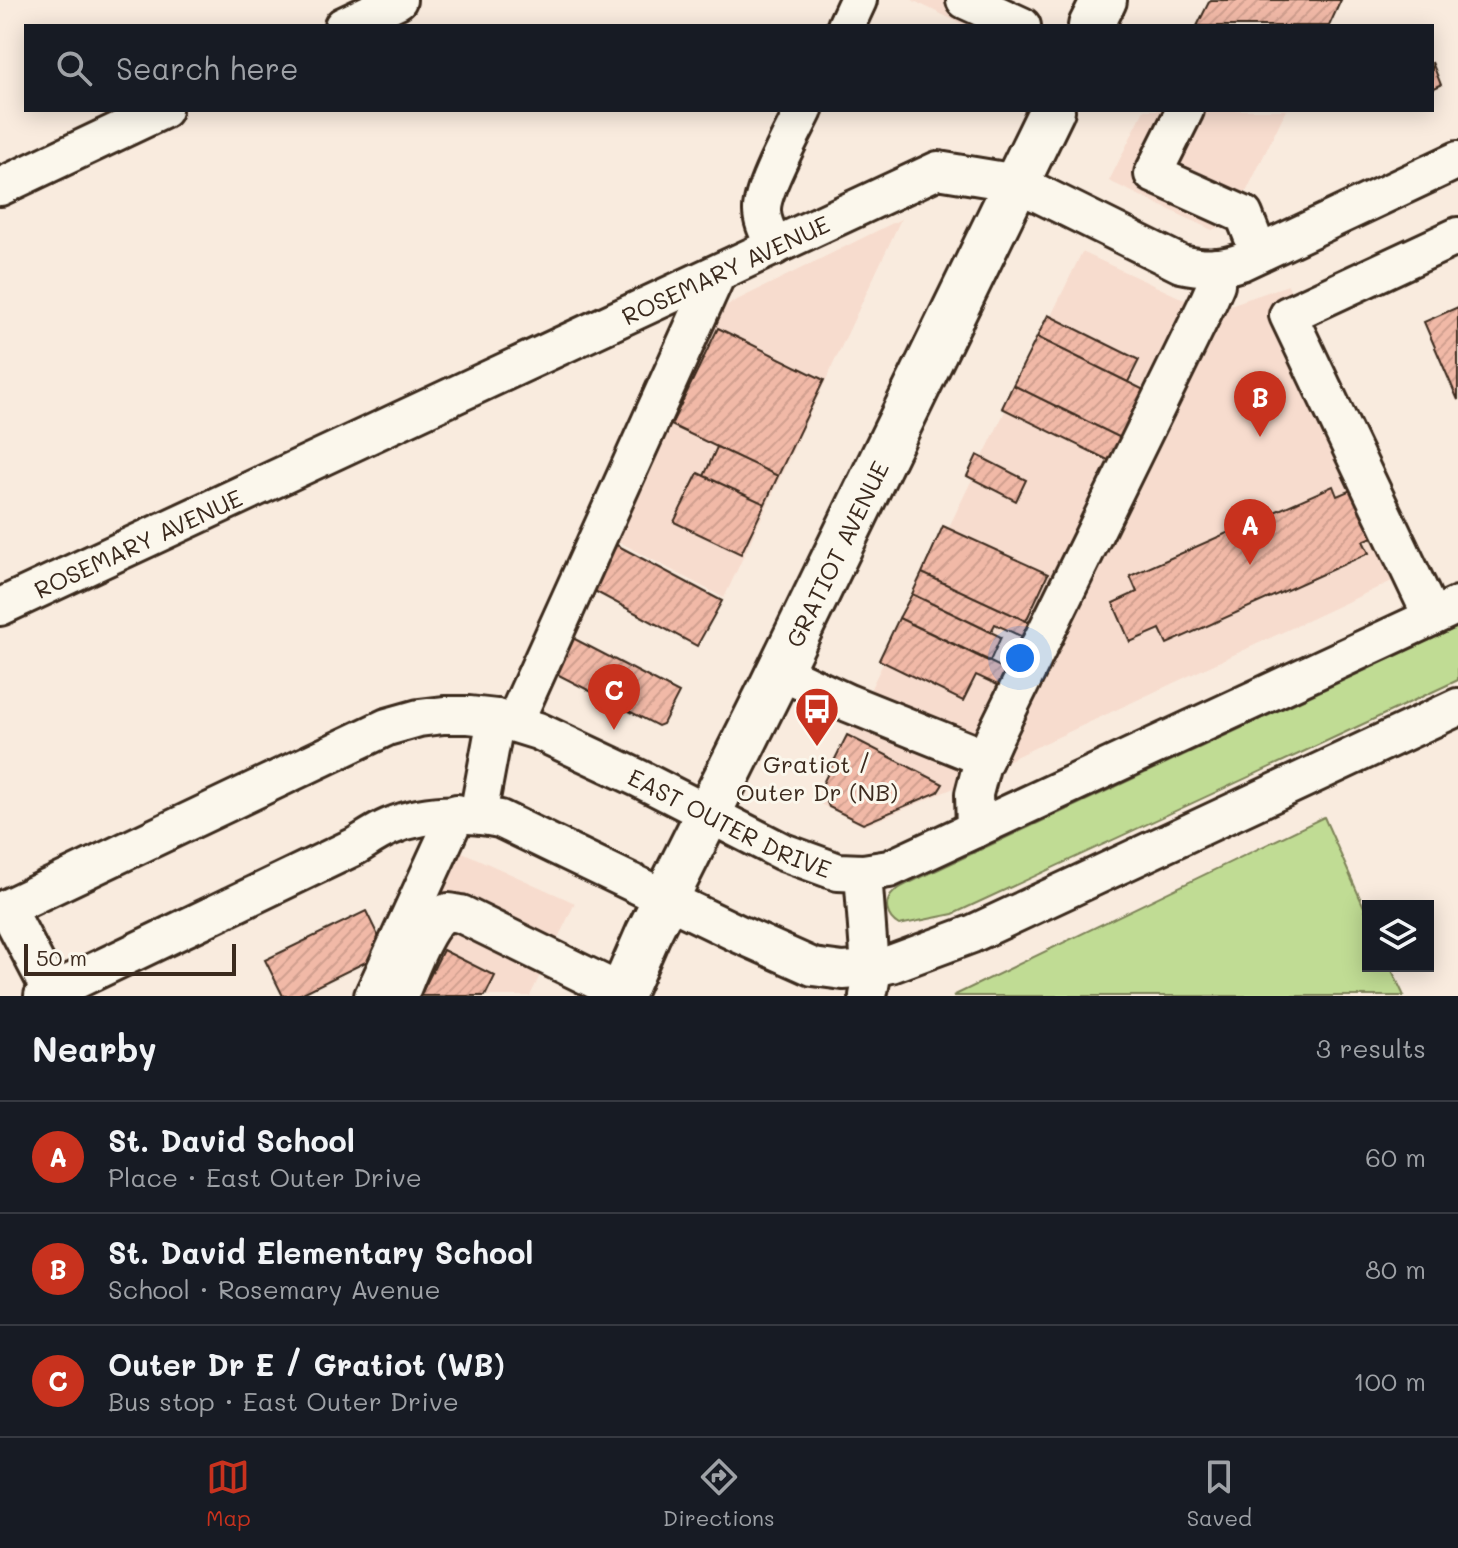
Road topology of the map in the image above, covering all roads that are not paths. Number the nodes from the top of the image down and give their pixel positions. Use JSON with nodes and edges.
{"nodes":[{"id":1,"x":398,"y":0,"type":"edge"},
{"id":2,"x":858,"y":0,"type":"edge"},
{"id":3,"x":1104,"y":0,"type":"edge"},
{"id":4,"x":983,"y":4,"type":"edge"},
{"id":5,"x":347,"y":24,"type":"edge"},
{"id":6,"x":847,"y":24,"type":"edge"},
{"id":7,"x":1018,"y":24,"type":"edge"},
{"id":8,"x":1092,"y":24,"type":"edge"},
{"id":9,"x":159,"y":112,"type":"edge"},
{"id":10,"x":803,"y":112,"type":"edge"},
{"id":11,"x":1051,"y":112,"type":"edge"},
{"id":12,"x":1184,"y":112,"type":"edge"},
{"id":13,"x":1458,"y":160,"type":"edge"},
{"id":14,"x":1017,"y":183,"type":"junction"},
{"id":15,"x":0,"y":187,"type":"edge"},
{"id":16,"x":1458,"y":236,"type":"edge"},
{"id":17,"x":774,"y":247,"type":"junction"},
{"id":18,"x":1259,"y":253,"type":"junction"},
{"id":19,"x":1217,"y":267,"type":"junction"},
{"id":20,"x":717,"y":274,"type":"junction"},
{"id":21,"x":0,"y":607,"type":"edge"},
{"id":22,"x":1445,"y":611,"type":"edge"},
{"id":23,"x":779,"y":671,"type":"junction"},
{"id":24,"x":1458,"y":707,"type":"edge"},
{"id":25,"x":505,"y":721,"type":"junction"},
{"id":26,"x":985,"y":758,"type":"junction"},
{"id":27,"x":467,"y":814,"type":"junction"},
{"id":28,"x":706,"y":814,"type":"junction"},
{"id":29,"x":975,"y":829,"type":"junction"},
{"id":30,"x":863,"y":873,"type":"junction"},
{"id":31,"x":665,"y":899,"type":"junction"},
{"id":32,"x":4,"y":909,"type":"edge"},
{"id":33,"x":870,"y":982,"type":"edge"},
{"id":34,"x":57,"y":993,"type":"edge"},
{"id":35,"x":621,"y":995,"type":"edge"},
{"id":36,"x":373,"y":996,"type":"edge"},
{"id":37,"x":399,"y":996,"type":"edge"}],
"edges":[{"from":1,"to":5,"type":"street"},
{"from":2,"to":6,"type":"street"},
{"from":3,"to":8,"type":"main road"},
{"from":4,"to":7,"type":"street"},
{"from":9,"to":15,"type":"street"},
{"from":10,"to":17,"type":"street"},
{"from":11,"to":14,"type":"main road","name":"GRATIOT AVENUE"},
{"from":12,"to":18,"type":"street"},
{"from":13,"to":18,"type":"street","name":"ROSEMARY AVENUE"},
{"from":14,"to":17,"type":"street","name":"ROSEMARY AVENUE"},
{"from":14,"to":19,"type":"street","name":"ROSEMARY AVENUE"},
{"from":14,"to":23,"type":"main road","name":"GRATIOT AVENUE"},
{"from":16,"to":22,"type":"street"},
{"from":17,"to":20,"type":"street","name":"ROSEMARY AVENUE"},
{"from":18,"to":19,"type":"street","name":"ROSEMARY AVENUE"},
{"from":19,"to":26,"type":"street"},
{"from":20,"to":21,"type":"street","name":"ROSEMARY AVENUE"},
{"from":20,"to":25,"type":"street"},
{"from":22,"to":29,"type":"street","name":"EAST OUTER DRIVE"},
{"from":23,"to":26,"type":"street"},
{"from":23,"to":28,"type":"main road","name":"GRATIOT AVENUE"},
{"from":24,"to":33,"type":"street"},
{"from":25,"to":27,"type":"street"},
{"from":25,"to":28,"type":"street","name":"EAST OUTER DRIVE"},
{"from":25,"to":32,"type":"street","name":"EAST OUTER DRIVE"},
{"from":26,"to":29,"type":"street"},
{"from":27,"to":31,"type":"street"},
{"from":27,"to":34,"type":"street"},
{"from":27,"to":36,"type":"street"},
{"from":28,"to":30,"type":"street","name":"EAST OUTER DRIVE"},
{"from":28,"to":31,"type":"main road","name":"GRATIOT AVENUE"},
{"from":29,"to":30,"type":"street","name":"EAST OUTER DRIVE"},
{"from":30,"to":33,"type":"street"},
{"from":31,"to":33,"type":"street"},
{"from":31,"to":35,"type":"main road","name":"GRATIOT AVENUE"},
{"from":32,"to":34,"type":"street"},
{"from":35,"to":37,"type":"street"}]}
